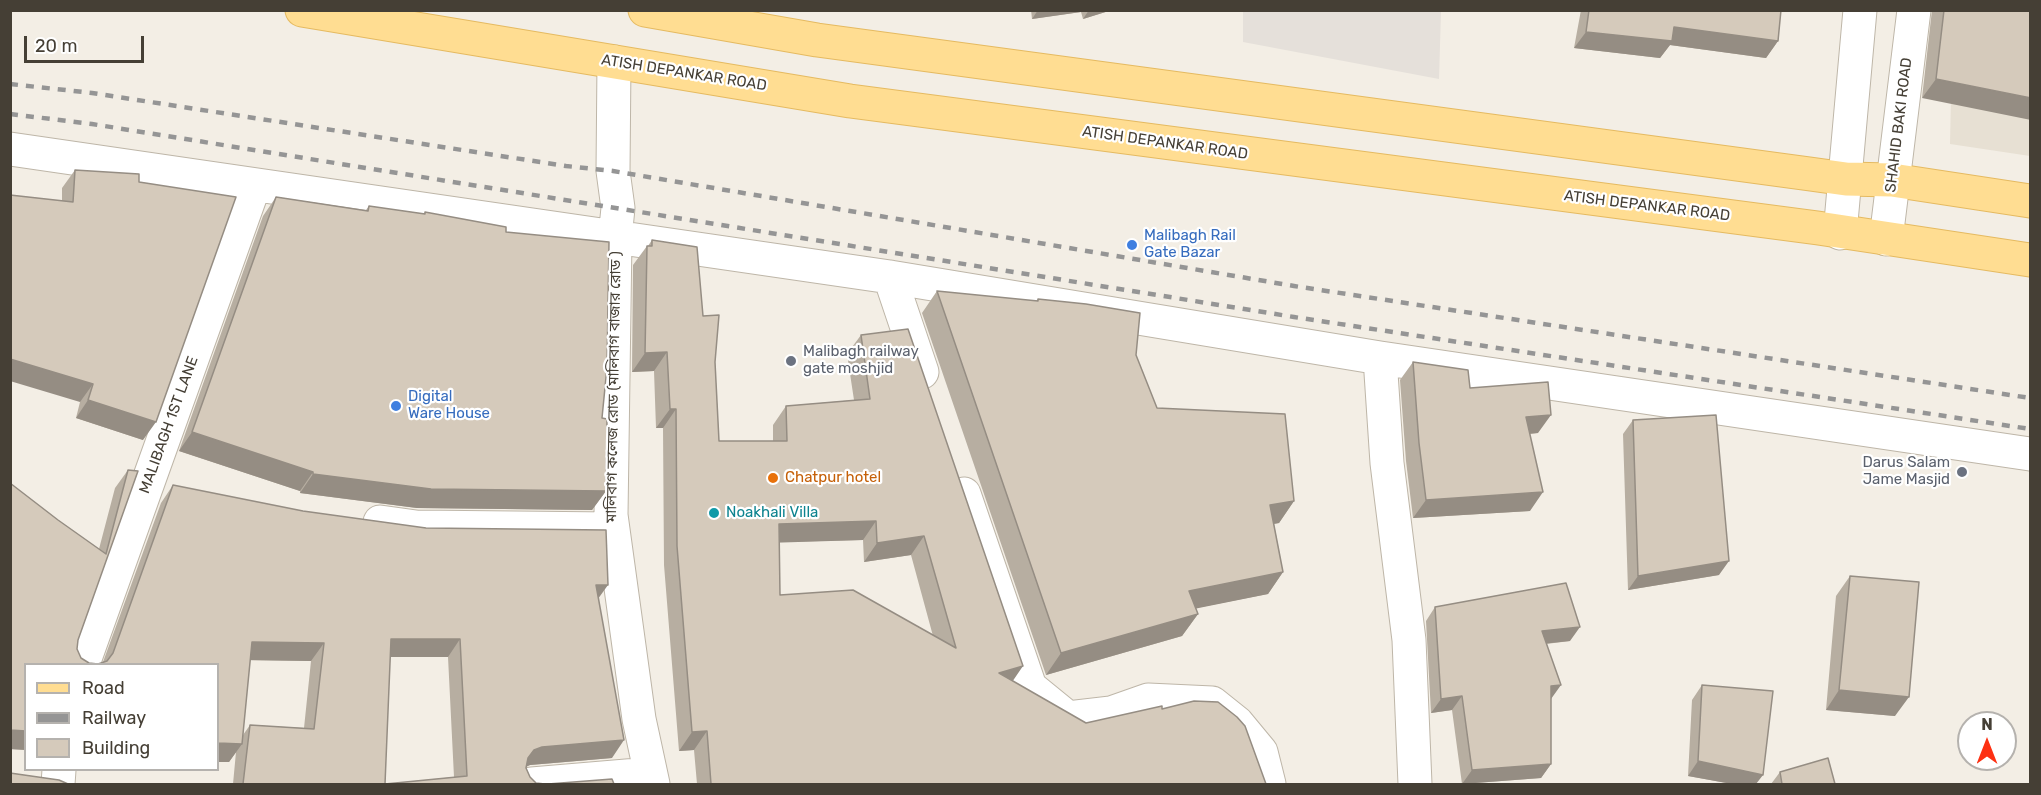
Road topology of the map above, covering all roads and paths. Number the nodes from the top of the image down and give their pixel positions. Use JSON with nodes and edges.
{"nodes":[{"id":1,"x":302,"y":10,"type":"edge"},
{"id":2,"x":645,"y":10,"type":"edge"},
{"id":3,"x":1860,"y":10,"type":"edge"},
{"id":4,"x":1914,"y":10,"type":"edge"},
{"id":5,"x":614,"y":62,"type":"junction"},
{"id":6,"x":10,"y":149,"type":"edge"},
{"id":7,"x":1846,"y":178,"type":"junction"},
{"id":8,"x":1892,"y":180,"type":"junction"},
{"id":9,"x":254,"y":186,"type":"junction"},
{"id":10,"x":2031,"y":201,"type":"edge"},
{"id":11,"x":1840,"y":233,"type":"junction"},
{"id":12,"x":615,"y":238,"type":"junction"},
{"id":13,"x":1886,"y":239,"type":"junction"},
{"id":14,"x":2031,"y":260,"type":"edge"},
{"id":15,"x":890,"y":277,"type":"junction"},
{"id":16,"x":1380,"y":358,"type":"junction"},
{"id":17,"x":934,"y":405,"type":"edge"},
{"id":18,"x":2031,"y":454,"type":"edge"},
{"id":19,"x":953,"y":461,"type":"edge"},
{"id":20,"x":149,"y":481,"type":"junction"},
{"id":21,"x":182,"y":488,"type":"edge"},
{"id":22,"x":349,"y":518,"type":"edge"},
{"id":23,"x":612,"y":529,"type":"junction"},
{"id":24,"x":83,"y":663,"type":"edge"},
{"id":25,"x":651,"y":779,"type":"edge"},
{"id":26,"x":532,"y":784,"type":"edge"},
{"id":27,"x":1269,"y":784,"type":"edge"},
{"id":28,"x":1415,"y":784,"type":"edge"}],
"edges":[{"from":1,"to":5,"type":"main road","name":"ATISH DEPANKAR ROAD"},
{"from":2,"to":7,"type":"main road"},
{"from":3,"to":7,"type":"street"},
{"from":4,"to":8,"type":"street","name":"SHAHID BAKI ROAD"},
{"from":5,"to":11,"type":"main road","name":"ATISH DEPANKAR ROAD"},
{"from":5,"to":12,"type":"street","name":"মালিবাগ কলেজ রোড (মালিবাগ বাজার রোড )"},
{"from":6,"to":9,"type":"street"},
{"from":7,"to":8,"type":"main road"},
{"from":7,"to":11,"type":"street"},
{"from":8,"to":10,"type":"main road"},
{"from":8,"to":13,"type":"street","name":"SHAHID BAKI ROAD"},
{"from":9,"to":12,"type":"street"},
{"from":9,"to":20,"type":"street","name":"MALIBAGH 1ST LANE"},
{"from":11,"to":13,"type":"main road","name":"ATISH DEPANKAR ROAD"},
{"from":12,"to":15,"type":"street"},
{"from":12,"to":23,"type":"street","name":"মালিবাগ কলেজ রোড (মালিবাগ বাজার রোড )"},
{"from":13,"to":14,"type":"main road","name":"ATISH DEPANKAR ROAD"},
{"from":15,"to":16,"type":"street"},
{"from":15,"to":17,"type":"street"},
{"from":16,"to":18,"type":"street"},
{"from":16,"to":28,"type":"street"},
{"from":19,"to":27,"type":"street"},
{"from":20,"to":21,"type":"street"},
{"from":20,"to":24,"type":"street","name":"MALIBAGH 1ST LANE"},
{"from":22,"to":23,"type":"street"},
{"from":23,"to":25,"type":"street","name":"মালিবাগ কলেজ রোড (মালিবাগ বাজার রোড )"},
{"from":25,"to":26,"type":"street"}]}
